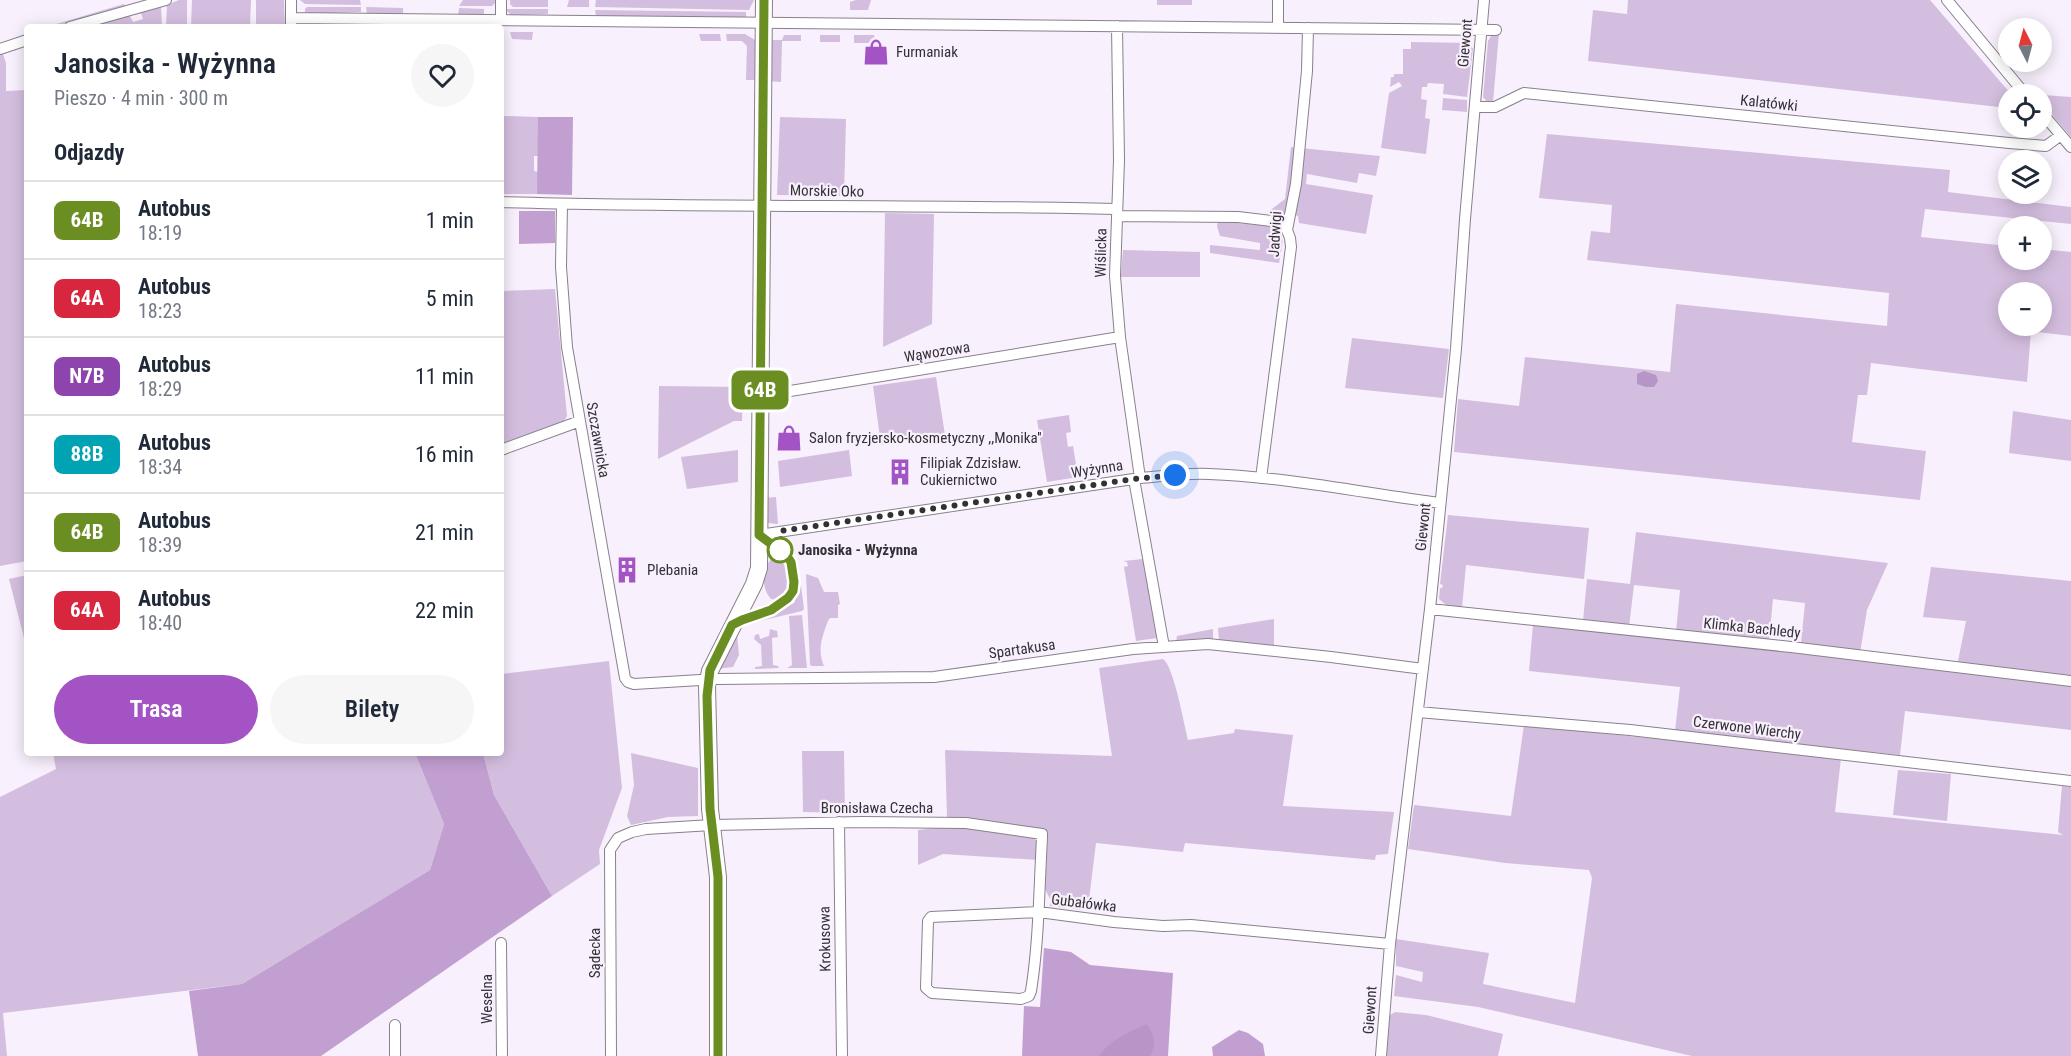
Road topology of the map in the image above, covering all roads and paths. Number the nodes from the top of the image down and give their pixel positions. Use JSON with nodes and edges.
{"nodes":[{"id":1,"x":164,"y":0,"type":"edge"},
{"id":2,"x":291,"y":0,"type":"edge"},
{"id":3,"x":501,"y":0,"type":"edge"},
{"id":4,"x":764,"y":0,"type":"edge"},
{"id":5,"x":1278,"y":0,"type":"edge"},
{"id":6,"x":1484,"y":0,"type":"edge"},
{"id":7,"x":1947,"y":0,"type":"edge"},
{"id":8,"x":501,"y":20,"type":"junction"},
{"id":9,"x":291,"y":22,"type":"edge"},
{"id":10,"x":764,"y":22,"type":"junction"},
{"id":11,"x":80,"y":24,"type":"edge"},
{"id":12,"x":1117,"y":26,"type":"junction"},
{"id":13,"x":1278,"y":27,"type":"junction"},
{"id":14,"x":1308,"y":27,"type":"junction"},
{"id":15,"x":1496,"y":30,"type":"dead end"},
{"id":16,"x":1482,"y":31,"type":"junction"},
{"id":17,"x":24,"y":41,"type":"edge"},
{"id":18,"x":0,"y":49,"type":"edge"},
{"id":19,"x":2017,"y":84,"type":"edge"},
{"id":20,"x":1475,"y":107,"type":"junction"},
{"id":21,"x":2052,"y":125,"type":"edge"},
{"id":22,"x":2061,"y":135,"type":"junction"},
{"id":23,"x":2071,"y":147,"type":"edge"},
{"id":24,"x":504,"y":202,"type":"edge"},
{"id":25,"x":562,"y":204,"type":"junction"},
{"id":26,"x":762,"y":206,"type":"junction"},
{"id":27,"x":1117,"y":212,"type":"junction"},
{"id":28,"x":1287,"y":231,"type":"junction"},
{"id":29,"x":1120,"y":337,"type":"junction"},
{"id":30,"x":760,"y":396,"type":"junction"},
{"id":31,"x":580,"y":421,"type":"junction"},
{"id":32,"x":504,"y":449,"type":"edge"},
{"id":33,"x":1137,"y":478,"type":"junction"},
{"id":34,"x":1261,"y":478,"type":"junction"},
{"id":35,"x":1440,"y":503,"type":"junction"},
{"id":36,"x":759,"y":535,"type":"junction"},
{"id":37,"x":1430,"y":609,"type":"junction"},
{"id":38,"x":1164,"y":647,"type":"junction"},
{"id":39,"x":1423,"y":669,"type":"junction"},
{"id":40,"x":625,"y":678,"type":"joint"},
{"id":41,"x":707,"y":680,"type":"junction"},
{"id":42,"x":2071,"y":681,"type":"edge"},
{"id":43,"x":1418,"y":712,"type":"junction"},
{"id":44,"x":2071,"y":781,"type":"edge"},
{"id":45,"x":839,"y":822,"type":"junction"},
{"id":46,"x":712,"y":825,"type":"junction"},
{"id":47,"x":610,"y":850,"type":"joint"},
{"id":48,"x":1039,"y":912,"type":"junction"},
{"id":49,"x":501,"y":943,"type":"dead end"},
{"id":50,"x":1390,"y":944,"type":"junction"},
{"id":51,"x":395,"y":1025,"type":"dead end"},
{"id":52,"x":395,"y":1056,"type":"edge"},
{"id":53,"x":502,"y":1056,"type":"edge"},
{"id":54,"x":611,"y":1056,"type":"edge"},
{"id":55,"x":718,"y":1056,"type":"edge"},
{"id":56,"x":842,"y":1056,"type":"edge"},
{"id":57,"x":1381,"y":1056,"type":"edge"}],
"edges":[{"from":1,"to":11,"type":"street"},
{"from":2,"to":9,"type":"street"},
{"from":3,"to":8,"type":"street"},
{"from":4,"to":10,"type":"street"},
{"from":5,"to":13,"type":"street"},
{"from":6,"to":16,"type":"street","name":"Giewont"},
{"from":7,"to":19,"type":"street"},
{"from":8,"to":9,"type":"street"},
{"from":8,"to":10,"type":"street"},
{"from":10,"to":12,"type":"street"},
{"from":10,"to":26,"type":"street"},
{"from":12,"to":13,"type":"street"},
{"from":12,"to":27,"type":"street","name":"Wiślicka"},
{"from":13,"to":14,"type":"street"},
{"from":14,"to":16,"type":"street"},
{"from":14,"to":28,"type":"street","name":"Jadwigi"},
{"from":15,"to":16,"type":"street"},
{"from":16,"to":20,"type":"street","name":"Giewont"},
{"from":17,"to":18,"type":"street"},
{"from":20,"to":22,"type":"street","name":"Kalatówki"},
{"from":20,"to":35,"type":"street","name":"Giewont"},
{"from":21,"to":22,"type":"street"},
{"from":22,"to":23,"type":"street"},
{"from":24,"to":25,"type":"street","name":"Morskie Oko"},
{"from":25,"to":26,"type":"street","name":"Morskie Oko"},
{"from":25,"to":31,"type":"street","name":"Szczawnicka"},
{"from":26,"to":27,"type":"street","name":"Morskie Oko"},
{"from":26,"to":30,"type":"street"},
{"from":27,"to":28,"type":"street","name":"Morskie Oko"},
{"from":27,"to":29,"type":"street","name":"Wiślicka"},
{"from":28,"to":34,"type":"street","name":"Jadwigi"},
{"from":29,"to":30,"type":"street","name":"Wąwozowa"},
{"from":29,"to":33,"type":"street","name":"Wiślicka"},
{"from":30,"to":36,"type":"street"},
{"from":31,"to":32,"type":"street"},
{"from":31,"to":40,"type":"street","name":"Szczawnicka"},
{"from":33,"to":34,"type":"street","name":"Wyżynna"},
{"from":33,"to":36,"type":"street","name":"Wyżynna"},
{"from":33,"to":38,"type":"street","name":"Wiślicka"},
{"from":34,"to":35,"type":"street","name":"Wyżynna"},
{"from":35,"to":37,"type":"street","name":"Giewont"},
{"from":36,"to":41,"type":"street"},
{"from":37,"to":39,"type":"street","name":"Giewont"},
{"from":37,"to":42,"type":"street","name":"Klimka Bachledy"},
{"from":38,"to":39,"type":"street","name":"Spartakusa"},
{"from":38,"to":41,"type":"street","name":"Spartakusa"},
{"from":39,"to":43,"type":"street","name":"Giewont"},
{"from":40,"to":41,"type":"street","name":"Spartakusa"},
{"from":41,"to":46,"type":"street"},
{"from":43,"to":44,"type":"street","name":"Czerwone Wierchy"},
{"from":43,"to":50,"type":"street","name":"Giewont"},
{"from":45,"to":46,"type":"street","name":"Bronisława Czecha"},
{"from":45,"to":48,"type":"street","name":"Bronisława Czecha"},
{"from":45,"to":56,"type":"street","name":"Krokusowa"},
{"from":46,"to":47,"type":"street","name":"Bronisława Czecha"},
{"from":46,"to":55,"type":"street"},
{"from":47,"to":54,"type":"street","name":"Sądecka"},
{"from":48,"to":48,"type":"street","name":"Gubałówka"},
{"from":48,"to":50,"type":"street","name":"Gubałówka"},
{"from":49,"to":53,"type":"street","name":"Weselna"},
{"from":50,"to":57,"type":"street","name":"Giewont"},
{"from":51,"to":52,"type":"street"}]}
